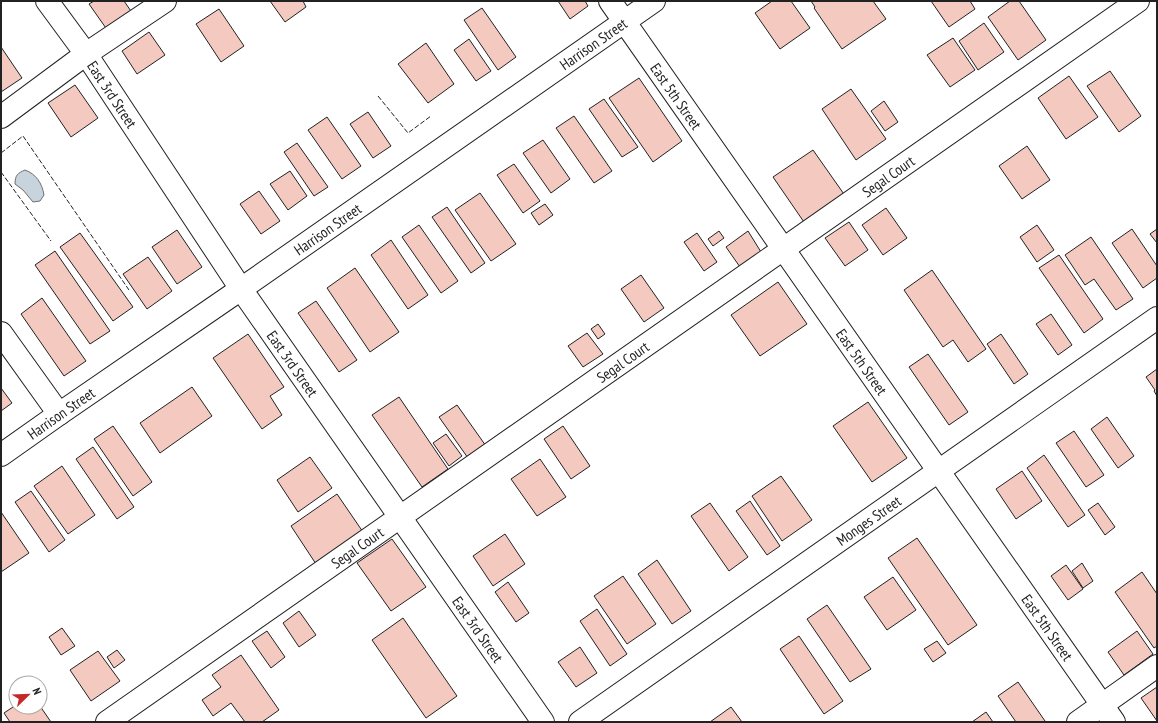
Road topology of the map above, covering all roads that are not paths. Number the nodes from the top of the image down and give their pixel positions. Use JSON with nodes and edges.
{"nodes":[{"id":1,"x":47,"y":1,"type":"edge"},
{"id":2,"x":165,"y":1,"type":"edge"},
{"id":3,"x":610,"y":1,"type":"edge"},
{"id":4,"x":654,"y":1,"type":"edge"},
{"id":5,"x":1138,"y":1,"type":"edge"},
{"id":6,"x":625,"y":21,"type":"junction"},
{"id":7,"x":86,"y":54,"type":"junction"},
{"id":8,"x":1,"y":117,"type":"edge"},
{"id":9,"x":783,"y":249,"type":"junction"},
{"id":10,"x":242,"y":290,"type":"junction"},
{"id":11,"x":1157,"y":318,"type":"edge"},
{"id":12,"x":1,"y":333,"type":"edge"},
{"id":13,"x":59,"y":414,"type":"junction"},
{"id":14,"x":1,"y":455,"type":"edge"},
{"id":15,"x":938,"y":471,"type":"junction"},
{"id":16,"x":400,"y":517,"type":"junction"},
{"id":17,"x":1157,"y":666,"type":"edge"},
{"id":18,"x":1108,"y":714,"type":"edge"},
{"id":19,"x":107,"y":722,"type":"edge"},
{"id":20,"x":543,"y":722,"type":"edge"},
{"id":21,"x":580,"y":722,"type":"edge"},
{"id":22,"x":1078,"y":722,"type":"edge"}],
"edges":[{"from":1,"to":7,"type":"street","name":"East 3rd Street"},
{"from":2,"to":7,"type":"street"},
{"from":3,"to":6,"type":"street","name":"East 5th Street"},
{"from":4,"to":6,"type":"street","name":"Harrison Street"},
{"from":5,"to":9,"type":"street","name":"Segal Court"},
{"from":6,"to":9,"type":"street","name":"East 5th Street"},
{"from":6,"to":10,"type":"street","name":"Harrison Street"},
{"from":7,"to":8,"type":"street"},
{"from":7,"to":10,"type":"street","name":"East 3rd Street"},
{"from":9,"to":15,"type":"street","name":"East 5th Street"},
{"from":9,"to":16,"type":"street","name":"Segal Court"},
{"from":10,"to":13,"type":"street","name":"Harrison Street"},
{"from":10,"to":16,"type":"street","name":"East 3rd Street"},
{"from":11,"to":15,"type":"street","name":"Monges Street"},
{"from":12,"to":13,"type":"street"},
{"from":13,"to":14,"type":"street","name":"Harrison Street"},
{"from":15,"to":18,"type":"street","name":"East 5th Street"},
{"from":15,"to":21,"type":"street","name":"Monges Street"},
{"from":16,"to":19,"type":"street","name":"Segal Court"},
{"from":16,"to":20,"type":"street","name":"East 3rd Street"},
{"from":17,"to":18,"type":"street"},
{"from":18,"to":22,"type":"street"}]}
